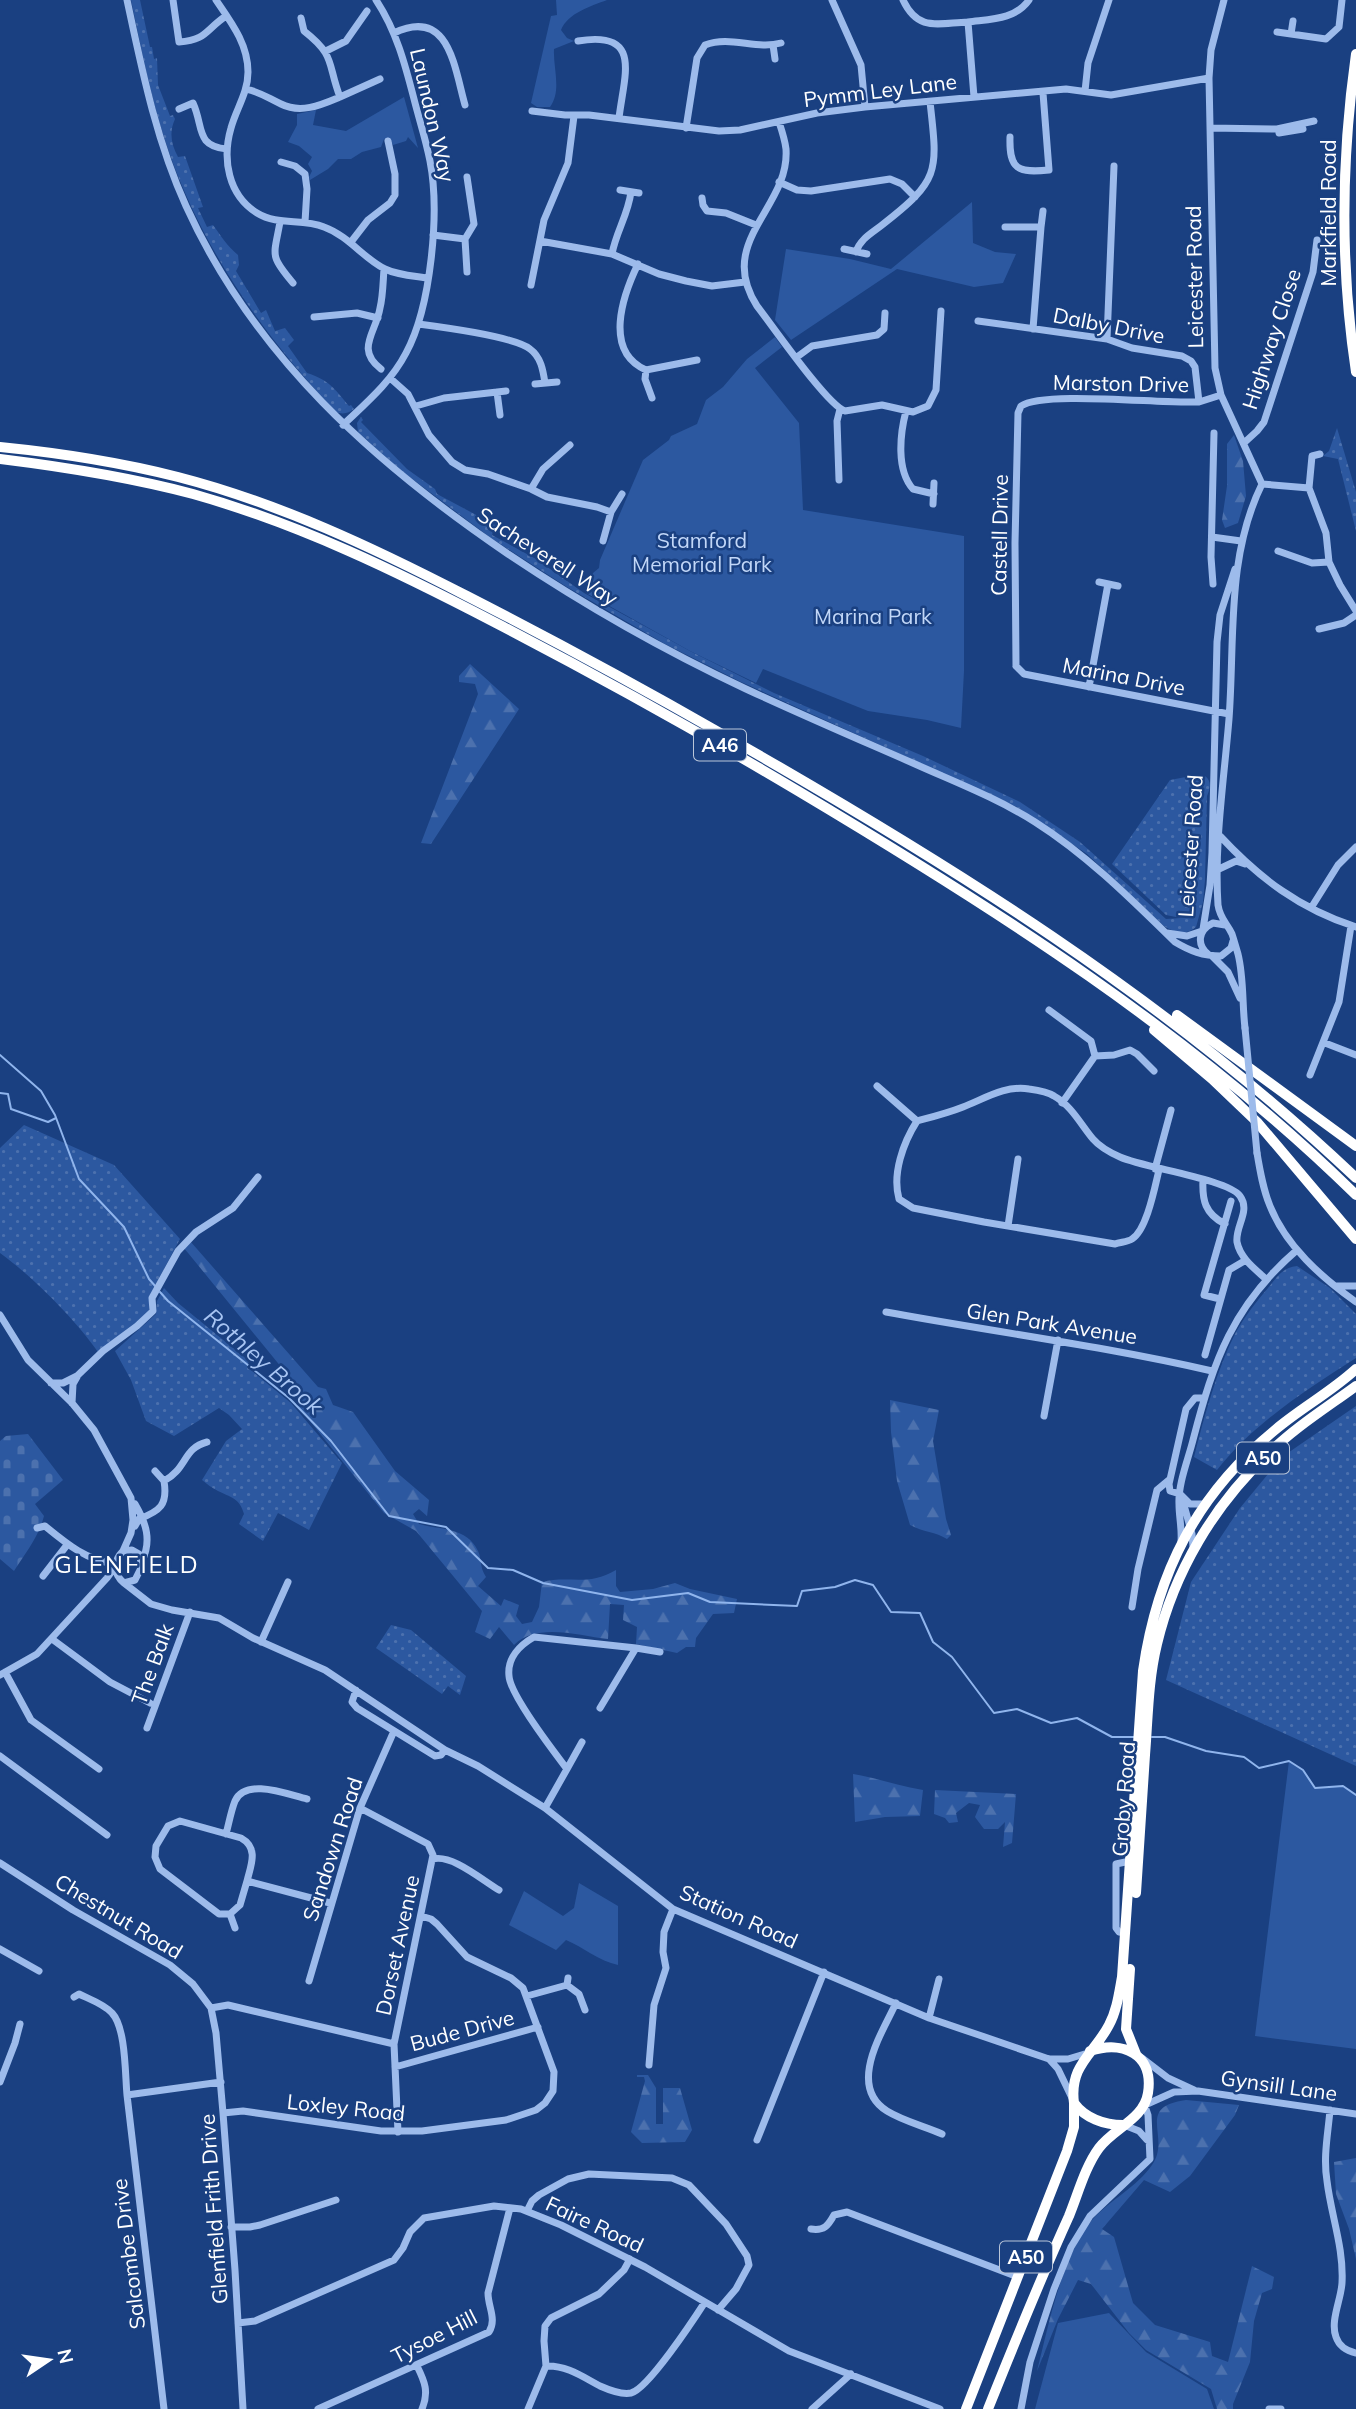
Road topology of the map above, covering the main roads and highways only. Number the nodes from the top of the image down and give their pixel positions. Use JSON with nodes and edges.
{"nodes":[{"id":1,"x":1356,"y":54,"type":"edge"},
{"id":2,"x":1356,"y":372,"type":"edge"},
{"id":3,"x":0,"y":447,"type":"edge"},
{"id":4,"x":0,"y":459,"type":"edge"},
{"id":5,"x":1077,"y":951,"type":"junction"},
{"id":6,"x":1122,"y":1000,"type":"junction"},
{"id":7,"x":1356,"y":1146,"type":"edge"},
{"id":8,"x":1356,"y":1178,"type":"edge"},
{"id":9,"x":1356,"y":1195,"type":"edge"},
{"id":10,"x":1356,"y":1239,"type":"edge"},
{"id":11,"x":1356,"y":1369,"type":"edge"},
{"id":12,"x":1356,"y":1386,"type":"edge"},
{"id":13,"x":1144,"y":1714,"type":"junction"},
{"id":14,"x":1142,"y":1753,"type":"junction"},
{"id":15,"x":1089,"y":2052,"type":"junction"},
{"id":16,"x":1137,"y":2054,"type":"junction"},
{"id":17,"x":1073,"y":2102,"type":"junction"},
{"id":18,"x":1124,"y":2125,"type":"junction"},
{"id":19,"x":966,"y":2409,"type":"edge"},
{"id":20,"x":988,"y":2409,"type":"edge"}],
"edges":[{"from":1,"to":2,"type":"highway","name":"Markfield Road"},
{"from":3,"to":5,"type":"highway","number":"A46"},
{"from":4,"to":6,"type":"highway","number":"A46"},
{"from":5,"to":7,"type":"highway"},
{"from":5,"to":8,"type":"highway","number":"A46"},
{"from":6,"to":9,"type":"highway","number":"A46"},
{"from":6,"to":10,"type":"highway"},
{"from":11,"to":13,"type":"highway","name":"Groby Road","number":"A50"},
{"from":12,"to":13,"type":"highway","name":"Groby Road","number":"A50"},
{"from":13,"to":14,"type":"highway","name":"Groby Road","number":"A50"},
{"from":14,"to":15,"type":"highway","name":"Groby Road","number":"A50"},
{"from":14,"to":16,"type":"highway","name":"Groby Road","number":"A50"},
{"from":15,"to":16,"type":"highway"},
{"from":15,"to":17,"type":"highway","number":"A50"},
{"from":16,"to":18,"type":"highway","number":"A50"},
{"from":17,"to":18,"type":"highway"},
{"from":17,"to":19,"type":"highway","number":"A50"},
{"from":18,"to":20,"type":"highway","number":"A50"}]}
